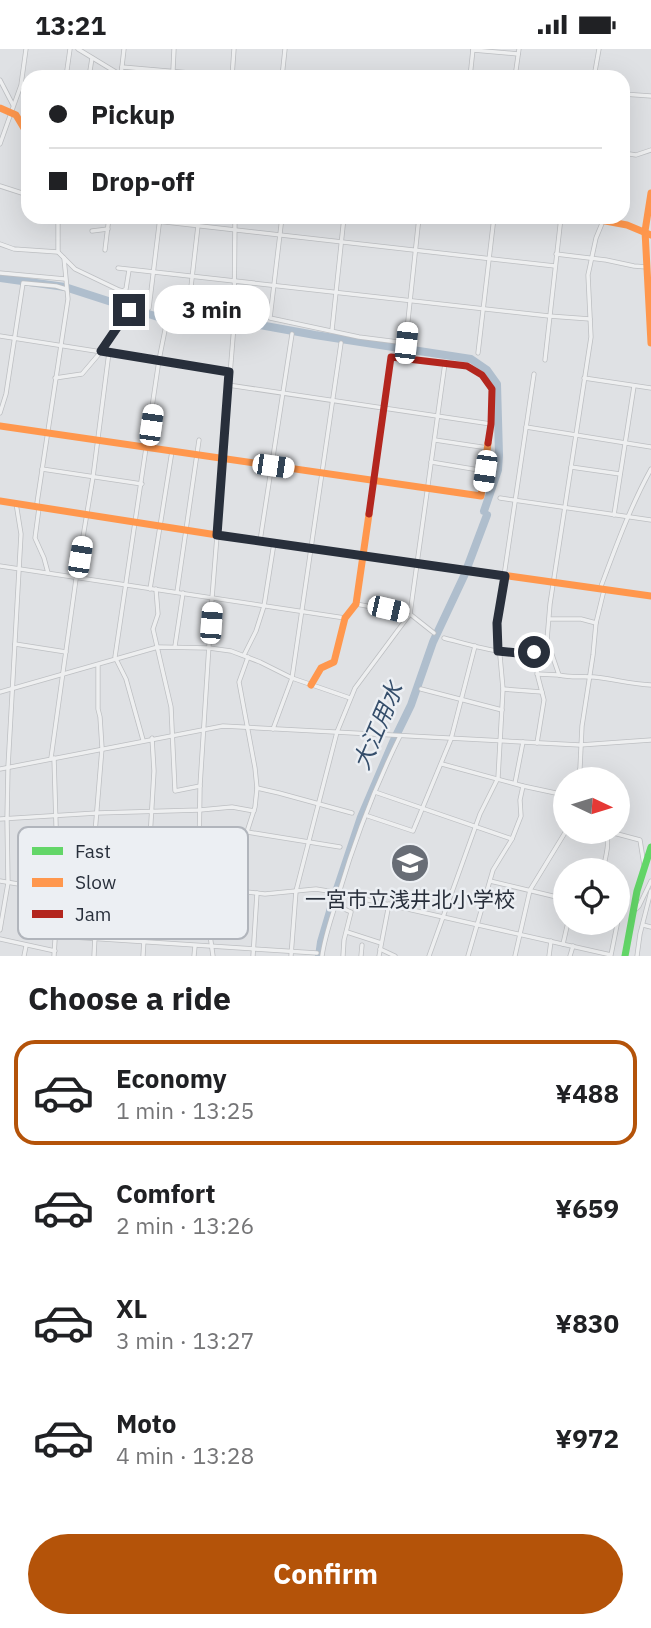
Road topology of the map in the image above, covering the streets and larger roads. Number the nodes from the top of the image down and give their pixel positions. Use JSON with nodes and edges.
{"nodes":[{"id":1,"x":26,"y":49,"type":"edge"},
{"id":2,"x":70,"y":49,"type":"edge"},
{"id":3,"x":78,"y":49,"type":"edge"},
{"id":4,"x":124,"y":49,"type":"edge"},
{"id":5,"x":174,"y":49,"type":"edge"},
{"id":6,"x":234,"y":49,"type":"edge"},
{"id":7,"x":285,"y":49,"type":"edge"},
{"id":8,"x":473,"y":49,"type":"edge"},
{"id":9,"x":599,"y":49,"type":"edge"},
{"id":10,"x":519,"y":52,"type":"edge"},
{"id":11,"x":92,"y":58,"type":"junction"},
{"id":12,"x":122,"y":67,"type":"junction"},
{"id":13,"x":23,"y":70,"type":"edge"},
{"id":14,"x":67,"y":70,"type":"edge"},
{"id":15,"x":90,"y":70,"type":"edge"},
{"id":16,"x":113,"y":70,"type":"edge"},
{"id":17,"x":122,"y":70,"type":"edge"},
{"id":18,"x":173,"y":70,"type":"joint"},
{"id":19,"x":232,"y":70,"type":"edge"},
{"id":20,"x":283,"y":70,"type":"edge"},
{"id":21,"x":471,"y":70,"type":"edge"},
{"id":22,"x":516,"y":70,"type":"edge"},
{"id":23,"x":595,"y":70,"type":"edge"},
{"id":24,"x":0,"y":80,"type":"edge"},
{"id":25,"x":21,"y":85,"type":"edge"},
{"id":26,"x":630,"y":95,"type":"edge"},
{"id":27,"x":651,"y":96,"type":"edge"},
{"id":28,"x":0,"y":107,"type":"edge"},
{"id":29,"x":12,"y":108,"type":"junction"},
{"id":30,"x":21,"y":123,"type":"edge"},
{"id":31,"x":0,"y":144,"type":"edge"},
{"id":32,"x":651,"y":150,"type":"edge"},
{"id":33,"x":630,"y":154,"type":"edge"},
{"id":34,"x":0,"y":186,"type":"edge"},
{"id":35,"x":21,"y":193,"type":"edge"},
{"id":36,"x":651,"y":193,"type":"edge"},
{"id":37,"x":58,"y":224,"type":"edge"},
{"id":38,"x":108,"y":224,"type":"edge"},
{"id":39,"x":160,"y":224,"type":"edge"},
{"id":40,"x":181,"y":224,"type":"edge"},
{"id":41,"x":197,"y":224,"type":"edge"},
{"id":42,"x":234,"y":224,"type":"edge"},
{"id":43,"x":281,"y":224,"type":"edge"},
{"id":44,"x":343,"y":224,"type":"edge"},
{"id":45,"x":418,"y":224,"type":"edge"},
{"id":46,"x":493,"y":224,"type":"edge"},
{"id":47,"x":560,"y":224,"type":"edge"},
{"id":48,"x":602,"y":224,"type":"edge"},
{"id":49,"x":618,"y":224,"type":"edge"},
{"id":50,"x":197,"y":227,"type":"junction"},
{"id":51,"x":107,"y":229,"type":"junction"},
{"id":52,"x":92,"y":231,"type":"dead end"},
{"id":53,"x":234,"y":231,"type":"junction"},
{"id":54,"x":648,"y":233,"type":"edge"},
{"id":55,"x":279,"y":235,"type":"junction"},
{"id":56,"x":341,"y":242,"type":"junction"},
{"id":57,"x":0,"y":244,"type":"edge"},
{"id":58,"x":105,"y":250,"type":"dead end"},
{"id":59,"x":415,"y":251,"type":"junction"},
{"id":60,"x":58,"y":252,"type":"junction"},
{"id":61,"x":556,"y":254,"type":"junction"},
{"id":62,"x":64,"y":258,"type":"junction"},
{"id":63,"x":489,"y":258,"type":"junction"},
{"id":64,"x":592,"y":259,"type":"junction"},
{"id":65,"x":555,"y":266,"type":"junction"},
{"id":66,"x":647,"y":267,"type":"junction"},
{"id":67,"x":118,"y":268,"type":"dead end"},
{"id":68,"x":130,"y":270,"type":"junction"},
{"id":69,"x":0,"y":273,"type":"edge"},
{"id":70,"x":154,"y":273,"type":"junction"},
{"id":71,"x":193,"y":276,"type":"junction"},
{"id":72,"x":65,"y":280,"type":"junction"},
{"id":73,"x":235,"y":281,"type":"junction"},
{"id":74,"x":274,"y":285,"type":"junction"},
{"id":75,"x":66,"y":288,"type":"junction"},
{"id":76,"x":336,"y":292,"type":"junction"},
{"id":77,"x":410,"y":300,"type":"junction"},
{"id":78,"x":650,"y":304,"type":"edge"},
{"id":79,"x":149,"y":308,"type":"dead end"},
{"id":80,"x":483,"y":308,"type":"junction"},
{"id":81,"x":129,"y":310,"type":"dead end"},
{"id":82,"x":188,"y":313,"type":"dead end"},
{"id":83,"x":549,"y":316,"type":"junction"},
{"id":84,"x":590,"y":319,"type":"junction"},
{"id":85,"x":166,"y":325,"type":"dead end"},
{"id":86,"x":332,"y":331,"type":"junction"},
{"id":87,"x":292,"y":334,"type":"dead end"},
{"id":88,"x":0,"y":337,"type":"edge"},
{"id":89,"x":14,"y":338,"type":"junction"},
{"id":90,"x":651,"y":343,"type":"edge"},
{"id":91,"x":341,"y":344,"type":"dead end"},
{"id":92,"x":62,"y":345,"type":"junction"},
{"id":93,"x":405,"y":350,"type":"junction"},
{"id":94,"x":101,"y":351,"type":"junction"},
{"id":95,"x":109,"y":352,"type":"junction"},
{"id":96,"x":478,"y":353,"type":"dead end"},
{"id":97,"x":159,"y":360,"type":"junction"},
{"id":98,"x":545,"y":360,"type":"dead end"},
{"id":99,"x":445,"y":363,"type":"junction"},
{"id":100,"x":229,"y":372,"type":"junction"},
{"id":101,"x":534,"y":374,"type":"dead end"},
{"id":102,"x":584,"y":378,"type":"junction"},
{"id":103,"x":55,"y":379,"type":"junction"},
{"id":104,"x":228,"y":385,"type":"junction"},
{"id":105,"x":634,"y":386,"type":"junction"},
{"id":106,"x":651,"y":388,"type":"edge"},
{"id":107,"x":284,"y":392,"type":"junction"},
{"id":108,"x":333,"y":400,"type":"junction"},
{"id":109,"x":384,"y":407,"type":"junction"},
{"id":110,"x":0,"y":413,"type":"edge"},
{"id":111,"x":437,"y":415,"type":"junction"},
{"id":112,"x":491,"y":424,"type":"junction"},
{"id":113,"x":0,"y":426,"type":"edge"},
{"id":114,"x":526,"y":427,"type":"junction"},
{"id":115,"x":48,"y":432,"type":"junction"},
{"id":116,"x":575,"y":435,"type":"junction"},
{"id":117,"x":98,"y":440,"type":"junction"},
{"id":118,"x":199,"y":440,"type":"dead end"},
{"id":119,"x":434,"y":440,"type":"junction"},
{"id":120,"x":625,"y":443,"type":"junction"},
{"id":121,"x":148,"y":447,"type":"junction"},
{"id":122,"x":651,"y":447,"type":"edge"},
{"id":123,"x":488,"y":448,"type":"junction"},
{"id":124,"x":172,"y":451,"type":"junction"},
{"id":125,"x":197,"y":455,"type":"junction"},
{"id":126,"x":223,"y":459,"type":"junction"},
{"id":127,"x":430,"y":462,"type":"junction"},
{"id":128,"x":273,"y":466,"type":"junction"},
{"id":129,"x":570,"y":467,"type":"junction"},
{"id":130,"x":42,"y":469,"type":"junction"},
{"id":131,"x":651,"y":469,"type":"edge"},
{"id":132,"x":485,"y":471,"type":"junction"},
{"id":133,"x":322,"y":473,"type":"junction"},
{"id":134,"x":620,"y":474,"type":"junction"},
{"id":135,"x":93,"y":477,"type":"junction"},
{"id":136,"x":374,"y":480,"type":"junction"},
{"id":137,"x":142,"y":484,"type":"junction"},
{"id":138,"x":427,"y":488,"type":"junction"},
{"id":139,"x":500,"y":498,"type":"dead end"},
{"id":140,"x":0,"y":501,"type":"edge"},
{"id":141,"x":515,"y":501,"type":"junction"},
{"id":142,"x":16,"y":503,"type":"junction"},
{"id":143,"x":38,"y":508,"type":"junction"},
{"id":144,"x":565,"y":508,"type":"junction"},
{"id":145,"x":87,"y":514,"type":"junction"},
{"id":146,"x":614,"y":515,"type":"junction"},
{"id":147,"x":628,"y":518,"type":"junction"},
{"id":148,"x":651,"y":520,"type":"edge"},
{"id":149,"x":136,"y":521,"type":"junction"},
{"id":150,"x":160,"y":526,"type":"junction"},
{"id":151,"x":186,"y":530,"type":"junction"},
{"id":152,"x":217,"y":535,"type":"junction"},
{"id":153,"x":260,"y":541,"type":"junction"},
{"id":154,"x":274,"y":543,"type":"junction"},
{"id":155,"x":312,"y":548,"type":"junction"},
{"id":156,"x":363,"y":555,"type":"junction"},
{"id":157,"x":417,"y":563,"type":"junction"},
{"id":158,"x":0,"y":566,"type":"edge"},
{"id":159,"x":18,"y":569,"type":"junction"},
{"id":160,"x":48,"y":573,"type":"junction"},
{"id":161,"x":505,"y":576,"type":"junction"},
{"id":162,"x":76,"y":579,"type":"junction"},
{"id":163,"x":554,"y":582,"type":"junction"},
{"id":164,"x":127,"y":585,"type":"junction"},
{"id":165,"x":150,"y":589,"type":"junction"},
{"id":166,"x":156,"y":589,"type":"junction"},
{"id":167,"x":602,"y":590,"type":"junction"},
{"id":168,"x":180,"y":593,"type":"junction"},
{"id":169,"x":651,"y":596,"type":"edge"},
{"id":170,"x":212,"y":599,"type":"junction"},
{"id":171,"x":356,"y":604,"type":"junction"},
{"id":172,"x":264,"y":606,"type":"junction"},
{"id":173,"x":302,"y":611,"type":"junction"},
{"id":174,"x":410,"y":614,"type":"junction"},
{"id":175,"x":345,"y":618,"type":"junction"},
{"id":176,"x":549,"y":619,"type":"junction"},
{"id":177,"x":596,"y":623,"type":"junction"},
{"id":178,"x":435,"y":633,"type":"dead end"},
{"id":179,"x":444,"y":638,"type":"dead end"},
{"id":180,"x":15,"y":644,"type":"junction"},
{"id":181,"x":175,"y":646,"type":"junction"},
{"id":182,"x":475,"y":646,"type":"junction"},
{"id":183,"x":158,"y":647,"type":"junction"},
{"id":184,"x":209,"y":648,"type":"junction"},
{"id":185,"x":549,"y":648,"type":"junction"},
{"id":186,"x":498,"y":651,"type":"junction"},
{"id":187,"x":66,"y":652,"type":"junction"},
{"id":188,"x":534,"y":652,"type":"junction"},
{"id":189,"x":246,"y":656,"type":"junction"},
{"id":190,"x":117,"y":659,"type":"junction"},
{"id":191,"x":98,"y":665,"type":"junction"},
{"id":192,"x":537,"y":674,"type":"junction"},
{"id":193,"x":559,"y":674,"type":"junction"},
{"id":194,"x":63,"y":675,"type":"junction"},
{"id":195,"x":589,"y":676,"type":"junction"},
{"id":196,"x":292,"y":678,"type":"junction"},
{"id":197,"x":311,"y":685,"type":"junction"},
{"id":198,"x":651,"y":685,"type":"edge"},
{"id":199,"x":12,"y":689,"type":"junction"},
{"id":200,"x":421,"y":689,"type":"dead end"},
{"id":201,"x":503,"y":689,"type":"junction"},
{"id":202,"x":0,"y":692,"type":"edge"},
{"id":203,"x":542,"y":692,"type":"junction"},
{"id":204,"x":350,"y":698,"type":"junction"},
{"id":205,"x":461,"y":700,"type":"junction"},
{"id":206,"x":502,"y":710,"type":"junction"},
{"id":207,"x":248,"y":727,"type":"junction"},
{"id":208,"x":205,"y":729,"type":"junction"},
{"id":209,"x":273,"y":729,"type":"junction"},
{"id":210,"x":337,"y":732,"type":"junction"},
{"id":211,"x":173,"y":735,"type":"junction"},
{"id":212,"x":398,"y":735,"type":"junction"},
{"id":213,"x":152,"y":738,"type":"junction"},
{"id":214,"x":451,"y":739,"type":"junction"},
{"id":215,"x":143,"y":740,"type":"junction"},
{"id":216,"x":651,"y":740,"type":"edge"},
{"id":217,"x":500,"y":741,"type":"junction"},
{"id":218,"x":523,"y":742,"type":"junction"},
{"id":219,"x":537,"y":743,"type":"junction"},
{"id":220,"x":580,"y":745,"type":"junction"},
{"id":221,"x":102,"y":748,"type":"junction"},
{"id":222,"x":53,"y":758,"type":"junction"},
{"id":223,"x":441,"y":763,"type":"junction"},
{"id":224,"x":8,"y":767,"type":"junction"},
{"id":225,"x":580,"y":767,"type":"edge"},
{"id":226,"x":0,"y":769,"type":"edge"},
{"id":227,"x":498,"y":778,"type":"junction"},
{"id":228,"x":515,"y":783,"type":"junction"},
{"id":229,"x":200,"y":786,"type":"junction"},
{"id":230,"x":523,"y":786,"type":"junction"},
{"id":231,"x":257,"y":788,"type":"junction"},
{"id":232,"x":374,"y":791,"type":"junction"},
{"id":233,"x":553,"y":792,"type":"edge"},
{"id":234,"x":318,"y":805,"type":"junction"},
{"id":235,"x":422,"y":807,"type":"junction"},
{"id":236,"x":200,"y":810,"type":"junction"},
{"id":237,"x":254,"y":811,"type":"junction"},
{"id":238,"x":152,"y":812,"type":"junction"},
{"id":239,"x":97,"y":813,"type":"junction"},
{"id":240,"x":352,"y":813,"type":"dead end"},
{"id":241,"x":56,"y":815,"type":"junction"},
{"id":242,"x":368,"y":816,"type":"dead end"},
{"id":243,"x":0,"y":819,"type":"edge"},
{"id":244,"x":7,"y":819,"type":"junction"},
{"id":245,"x":56,"y":827,"type":"edge"},
{"id":246,"x":96,"y":827,"type":"edge"},
{"id":247,"x":151,"y":827,"type":"edge"},
{"id":248,"x":200,"y":827,"type":"edge"},
{"id":249,"x":476,"y":827,"type":"junction"},
{"id":250,"x":248,"y":829,"type":"edge"},
{"id":251,"x":248,"y":832,"type":"edge"},
{"id":252,"x":630,"y":837,"type":"edge"},
{"id":253,"x":512,"y":839,"type":"junction"},
{"id":254,"x":308,"y":842,"type":"junction"},
{"id":255,"x":558,"y":844,"type":"edge"},
{"id":256,"x":340,"y":847,"type":"dead end"},
{"id":257,"x":651,"y":847,"type":"edge"},
{"id":258,"x":0,"y":860,"type":"edge"},
{"id":259,"x":7,"y":860,"type":"junction"},
{"id":260,"x":644,"y":866,"type":"junction"},
{"id":261,"x":0,"y":881,"type":"edge"},
{"id":262,"x":490,"y":881,"type":"junction"},
{"id":263,"x":651,"y":881,"type":"edge"},
{"id":264,"x":8,"y":883,"type":"junction"},
{"id":265,"x":18,"y":885,"type":"edge"},
{"id":266,"x":530,"y":890,"type":"junction"},
{"id":267,"x":296,"y":891,"type":"junction"},
{"id":268,"x":248,"y":892,"type":"edge"},
{"id":269,"x":257,"y":893,"type":"junction"},
{"id":270,"x":337,"y":893,"type":"junction"},
{"id":271,"x":651,"y":894,"type":"edge"},
{"id":272,"x":553,"y":895,"type":"edge"},
{"id":273,"x":388,"y":904,"type":"junction"},
{"id":274,"x":335,"y":905,"type":"junction"},
{"id":275,"x":633,"y":911,"type":"junction"},
{"id":276,"x":648,"y":914,"type":"edge"},
{"id":277,"x":443,"y":917,"type":"junction"},
{"id":278,"x":477,"y":925,"type":"junction"},
{"id":279,"x":643,"y":925,"type":"junction"},
{"id":280,"x":651,"y":927,"type":"edge"},
{"id":281,"x":0,"y":930,"type":"edge"},
{"id":282,"x":346,"y":932,"type":"junction"},
{"id":283,"x":519,"y":934,"type":"junction"},
{"id":284,"x":565,"y":935,"type":"edge"},
{"id":285,"x":615,"y":935,"type":"edge"},
{"id":286,"x":0,"y":939,"type":"edge"},
{"id":287,"x":85,"y":939,"type":"edge"},
{"id":288,"x":144,"y":939,"type":"edge"},
{"id":289,"x":210,"y":939,"type":"edge"},
{"id":290,"x":95,"y":940,"type":"junction"},
{"id":291,"x":551,"y":941,"type":"junction"},
{"id":292,"x":144,"y":942,"type":"junction"},
{"id":293,"x":382,"y":943,"type":"junction"},
{"id":294,"x":563,"y":944,"type":"junction"},
{"id":295,"x":362,"y":945,"type":"dead end"},
{"id":296,"x":26,"y":946,"type":"junction"},
{"id":297,"x":195,"y":946,"type":"junction"},
{"id":298,"x":573,"y":946,"type":"junction"},
{"id":299,"x":211,"y":947,"type":"junction"},
{"id":300,"x":380,"y":949,"type":"junction"},
{"id":301,"x":253,"y":950,"type":"junction"},
{"id":302,"x":317,"y":953,"type":"dead end"},
{"id":303,"x":55,"y":954,"type":"edge"},
{"id":304,"x":291,"y":954,"type":"edge"},
{"id":305,"x":593,"y":954,"type":"edge"},
{"id":306,"x":24,"y":956,"type":"edge"},
{"id":307,"x":94,"y":956,"type":"edge"},
{"id":308,"x":143,"y":956,"type":"edge"},
{"id":309,"x":194,"y":956,"type":"edge"},
{"id":310,"x":213,"y":956,"type":"edge"},
{"id":311,"x":253,"y":956,"type":"edge"},
{"id":312,"x":322,"y":956,"type":"edge"},
{"id":313,"x":343,"y":956,"type":"edge"},
{"id":314,"x":361,"y":956,"type":"edge"},
{"id":315,"x":379,"y":956,"type":"edge"},
{"id":316,"x":395,"y":956,"type":"edge"},
{"id":317,"x":429,"y":956,"type":"edge"},
{"id":318,"x":468,"y":956,"type":"edge"},
{"id":319,"x":515,"y":956,"type":"edge"},
{"id":320,"x":549,"y":956,"type":"edge"},
{"id":321,"x":570,"y":956,"type":"edge"},
{"id":322,"x":625,"y":956,"type":"edge"},
{"id":323,"x":637,"y":956,"type":"edge"}],
"edges":[{"from":1,"to":13,"type":"street"},
{"from":2,"to":14,"type":"street"},
{"from":3,"to":11,"type":"street"},
{"from":4,"to":12,"type":"street"},
{"from":5,"to":18,"type":"street"},
{"from":6,"to":19,"type":"street"},
{"from":7,"to":20,"type":"street"},
{"from":8,"to":10,"type":"street"},
{"from":8,"to":21,"type":"street"},
{"from":9,"to":23,"type":"street"},
{"from":10,"to":22,"type":"street"},
{"from":11,"to":15,"type":"street"},
{"from":11,"to":16,"type":"street"},
{"from":12,"to":17,"type":"street"},
{"from":12,"to":18,"type":"street"},
{"from":24,"to":29,"type":"street"},
{"from":25,"to":29,"type":"street"},
{"from":26,"to":27,"type":"street"},
{"from":28,"to":29,"type":"street"},
{"from":29,"to":30,"type":"street"},
{"from":29,"to":31,"type":"street"},
{"from":32,"to":33,"type":"street"},
{"from":34,"to":35,"type":"street"},
{"from":36,"to":54,"type":"street"},
{"from":37,"to":60,"type":"street"},
{"from":38,"to":51,"type":"street"},
{"from":39,"to":70,"type":"street"},
{"from":40,"to":50,"type":"street"},
{"from":41,"to":50,"type":"street"},
{"from":42,"to":53,"type":"street"},
{"from":43,"to":55,"type":"street"},
{"from":44,"to":56,"type":"street"},
{"from":45,"to":59,"type":"street"},
{"from":46,"to":63,"type":"street"},
{"from":47,"to":61,"type":"street"},
{"from":48,"to":64,"type":"street"},
{"from":49,"to":54,"type":"street"},
{"from":50,"to":53,"type":"street"},
{"from":50,"to":71,"type":"street"},
{"from":51,"to":52,"type":"street"},
{"from":51,"to":58,"type":"street"},
{"from":53,"to":55,"type":"street"},
{"from":53,"to":73,"type":"street"},
{"from":54,"to":66,"type":"street"},
{"from":55,"to":56,"type":"street"},
{"from":55,"to":74,"type":"street"},
{"from":56,"to":59,"type":"street"},
{"from":56,"to":76,"type":"street"},
{"from":57,"to":60,"type":"street"},
{"from":59,"to":63,"type":"street"},
{"from":59,"to":77,"type":"street"},
{"from":60,"to":62,"type":"street"},
{"from":61,"to":64,"type":"street"},
{"from":61,"to":65,"type":"street"},
{"from":62,"to":68,"type":"street"},
{"from":62,"to":72,"type":"street"},
{"from":63,"to":65,"type":"street"},
{"from":63,"to":80,"type":"street"},
{"from":64,"to":66,"type":"street"},
{"from":64,"to":84,"type":"street"},
{"from":65,"to":83,"type":"street"},
{"from":66,"to":78,"type":"street"},
{"from":67,"to":68,"type":"street"},
{"from":68,"to":70,"type":"street"},
{"from":69,"to":72,"type":"street"},
{"from":70,"to":71,"type":"street"},
{"from":70,"to":79,"type":"street"},
{"from":71,"to":73,"type":"street"},
{"from":71,"to":82,"type":"street"},
{"from":72,"to":75,"type":"street"},
{"from":73,"to":74,"type":"street"},
{"from":73,"to":100,"type":"street"},
{"from":74,"to":76,"type":"street"},
{"from":74,"to":86,"type":"street"},
{"from":75,"to":89,"type":"street"},
{"from":75,"to":92,"type":"street"},
{"from":76,"to":77,"type":"street"},
{"from":76,"to":86,"type":"street"},
{"from":77,"to":80,"type":"street"},
{"from":77,"to":93,"type":"street"},
{"from":78,"to":90,"type":"street"},
{"from":80,"to":83,"type":"street"},
{"from":80,"to":96,"type":"street"},
{"from":81,"to":94,"type":"street"},
{"from":83,"to":84,"type":"street"},
{"from":83,"to":98,"type":"street"},
{"from":84,"to":102,"type":"street"},
{"from":85,"to":97,"type":"street"},
{"from":86,"to":93,"type":"street"},
{"from":87,"to":107,"type":"street"},
{"from":88,"to":89,"type":"street"},
{"from":89,"to":92,"type":"street"},
{"from":89,"to":110,"type":"street"},
{"from":91,"to":108,"type":"street"},
{"from":92,"to":94,"type":"street"},
{"from":92,"to":103,"type":"street"},
{"from":93,"to":99,"type":"street"},
{"from":93,"to":109,"type":"street"},
{"from":94,"to":95,"type":"street"},
{"from":94,"to":103,"type":"street"},
{"from":95,"to":97,"type":"street"},
{"from":95,"to":117,"type":"street"},
{"from":97,"to":100,"type":"street"},
{"from":97,"to":121,"type":"street"},
{"from":99,"to":111,"type":"street"},
{"from":99,"to":112,"type":"street"},
{"from":100,"to":104,"type":"street"},
{"from":101,"to":114,"type":"street"},
{"from":102,"to":105,"type":"street"},
{"from":102,"to":116,"type":"street"},
{"from":103,"to":115,"type":"street"},
{"from":104,"to":107,"type":"street"},
{"from":104,"to":126,"type":"street"},
{"from":105,"to":106,"type":"street"},
{"from":105,"to":120,"type":"street"},
{"from":107,"to":108,"type":"street"},
{"from":107,"to":128,"type":"street"},
{"from":108,"to":109,"type":"street"},
{"from":108,"to":133,"type":"street"},
{"from":109,"to":111,"type":"street"},
{"from":109,"to":136,"type":"street"},
{"from":111,"to":112,"type":"street"},
{"from":111,"to":119,"type":"street"},
{"from":112,"to":123,"type":"street"},
{"from":113,"to":115,"type":"street"},
{"from":114,"to":116,"type":"street"},
{"from":114,"to":141,"type":"street"},
{"from":115,"to":117,"type":"street"},
{"from":115,"to":130,"type":"street"},
{"from":116,"to":120,"type":"street"},
{"from":116,"to":129,"type":"street"},
{"from":117,"to":121,"type":"street"},
{"from":117,"to":135,"type":"street"},
{"from":118,"to":125,"type":"street"},
{"from":119,"to":123,"type":"street"},
{"from":119,"to":127,"type":"street"},
{"from":120,"to":122,"type":"street"},
{"from":120,"to":134,"type":"street"},
{"from":121,"to":124,"type":"street"},
{"from":121,"to":137,"type":"street"},
{"from":123,"to":132,"type":"street"},
{"from":124,"to":125,"type":"street"},
{"from":124,"to":150,"type":"street"},
{"from":125,"to":126,"type":"street"},
{"from":125,"to":151,"type":"street"},
{"from":126,"to":128,"type":"street"},
{"from":126,"to":152,"type":"street"},
{"from":127,"to":132,"type":"street"},
{"from":127,"to":138,"type":"street"},
{"from":128,"to":133,"type":"street"},
{"from":128,"to":153,"type":"street"},
{"from":129,"to":134,"type":"street"},
{"from":129,"to":144,"type":"street"},
{"from":130,"to":135,"type":"street"},
{"from":130,"to":143,"type":"street"},
{"from":131,"to":147,"type":"street"},
{"from":132,"to":138,"type":"street"},
{"from":133,"to":136,"type":"street"},
{"from":133,"to":155,"type":"street"},
{"from":134,"to":146,"type":"street"},
{"from":135,"to":137,"type":"street"},
{"from":135,"to":145,"type":"street"},
{"from":136,"to":138,"type":"street"},
{"from":136,"to":156,"type":"street"},
{"from":137,"to":149,"type":"street"},
{"from":138,"to":157,"type":"street"},
{"from":139,"to":141,"type":"street"},
{"from":140,"to":142,"type":"street"},
{"from":141,"to":144,"type":"street"},
{"from":141,"to":161,"type":"street"},
{"from":142,"to":143,"type":"street"},
{"from":142,"to":159,"type":"street"},
{"from":143,"to":145,"type":"street"},
{"from":143,"to":160,"type":"street"},
{"from":144,"to":146,"type":"street"},
{"from":144,"to":163,"type":"street"},
{"from":145,"to":149,"type":"street"},
{"from":145,"to":162,"type":"street"},
{"from":146,"to":147,"type":"street"},
{"from":147,"to":148,"type":"street"},
{"from":147,"to":167,"type":"street"},
{"from":149,"to":150,"type":"street"},
{"from":149,"to":164,"type":"street"},
{"from":150,"to":151,"type":"street"},
{"from":150,"to":165,"type":"street"},
{"from":151,"to":152,"type":"street"},
{"from":151,"to":168,"type":"street"},
{"from":152,"to":153,"type":"street"},
{"from":152,"to":170,"type":"street"},
{"from":153,"to":154,"type":"street"},
{"from":154,"to":155,"type":"street"},
{"from":154,"to":172,"type":"street"},
{"from":155,"to":156,"type":"street"},
{"from":155,"to":173,"type":"street"},
{"from":156,"to":157,"type":"street"},
{"from":156,"to":171,"type":"street"},
{"from":157,"to":161,"type":"street"},
{"from":157,"to":174,"type":"street"},
{"from":158,"to":159,"type":"street"},
{"from":159,"to":160,"type":"street"},
{"from":159,"to":180,"type":"street"},
{"from":160,"to":162,"type":"street"},
{"from":161,"to":163,"type":"street"},
{"from":161,"to":186,"type":"street"},
{"from":162,"to":164,"type":"street"},
{"from":162,"to":187,"type":"street"},
{"from":163,"to":167,"type":"street"},
{"from":163,"to":176,"type":"street"},
{"from":164,"to":165,"type":"street"},
{"from":164,"to":190,"type":"street"},
{"from":165,"to":166,"type":"street"},
{"from":166,"to":168,"type":"street"},
{"from":166,"to":183,"type":"street"},
{"from":167,"to":169,"type":"street"},
{"from":167,"to":177,"type":"street"},
{"from":168,"to":170,"type":"street"},
{"from":168,"to":181,"type":"street"},
{"from":170,"to":172,"type":"street"},
{"from":170,"to":184,"type":"street"},
{"from":171,"to":174,"type":"street"},
{"from":171,"to":175,"type":"street"},
{"from":172,"to":173,"type":"street"},
{"from":172,"to":189,"type":"street"},
{"from":173,"to":175,"type":"street"},
{"from":173,"to":196,"type":"street"},
{"from":174,"to":178,"type":"street"},
{"from":174,"to":204,"type":"street"},
{"from":175,"to":197,"type":"street"},
{"from":176,"to":177,"type":"street"},
{"from":176,"to":185,"type":"street"},
{"from":177,"to":195,"type":"street"},
{"from":179,"to":182,"type":"street"},
{"from":180,"to":187,"type":"street"},
{"from":180,"to":199,"type":"street"},
{"from":181,"to":183,"type":"street"},
{"from":181,"to":184,"type":"street"},
{"from":182,"to":186,"type":"street"},
{"from":182,"to":205,"type":"street"},
{"from":183,"to":190,"type":"street"},
{"from":183,"to":211,"type":"street"},
{"from":184,"to":189,"type":"street"},
{"from":184,"to":208,"type":"street"},
{"from":185,"to":188,"type":"street"},
{"from":185,"to":193,"type":"street"},
{"from":186,"to":188,"type":"street"},
{"from":186,"to":201,"type":"street"},
{"from":187,"to":194,"type":"street"},
{"from":188,"to":192,"type":"street"},
{"from":189,"to":196,"type":"street"},
{"from":189,"to":207,"type":"street"},
{"from":190,"to":191,"type":"street"},
{"from":190,"to":215,"type":"street"},
{"from":191,"to":194,"type":"street"},
{"from":191,"to":221,"type":"street"},
{"from":192,"to":193,"type":"street"},
{"from":192,"to":203,"type":"street"},
{"from":193,"to":195,"type":"street"},
{"from":194,"to":199,"type":"street"},
{"from":194,"to":222,"type":"street"},
{"from":195,"to":198,"type":"street"},
{"from":195,"to":220,"type":"street"},
{"from":196,"to":197,"type":"street"},
{"from":196,"to":209,"type":"street"},
{"from":197,"to":204,"type":"street"},
{"from":199,"to":202,"type":"street"},
{"from":199,"to":224,"type":"street"},
{"from":200,"to":205,"type":"street"},
{"from":201,"to":203,"type":"street"},
{"from":201,"to":206,"type":"street"},
{"from":203,"to":219,"type":"street"},
{"from":204,"to":210,"type":"street"},
{"from":205,"to":206,"type":"street"},
{"from":205,"to":214,"type":"street"},
{"from":206,"to":217,"type":"street"},
{"from":207,"to":208,"type":"street"},
{"from":207,"to":209,"type":"street"},
{"from":207,"to":231,"type":"street"},
{"from":208,"to":211,"type":"street"},
{"from":208,"to":229,"type":"street"},
{"from":209,"to":210,"type":"street"},
{"from":210,"to":212,"type":"street"},
{"from":210,"to":234,"type":"street"},
{"from":211,"to":213,"type":"street"},
{"from":211,"to":229,"type":"street"},
{"from":212,"to":214,"type":"street"},
{"from":212,"to":232,"type":"street"},
{"from":213,"to":215,"type":"street"},
{"from":213,"to":238,"type":"street"},
{"from":214,"to":217,"type":"street"},
{"from":214,"to":223,"type":"street"},
{"from":215,"to":221,"type":"street"},
{"from":216,"to":220,"type":"street"},
{"from":217,"to":218,"type":"street"},
{"from":217,"to":227,"type":"street"},
{"from":218,"to":219,"type":"street"},
{"from":218,"to":228,"type":"street"},
{"from":219,"to":220,"type":"street"},
{"from":220,"to":225,"type":"street"},
{"from":221,"to":222,"type":"street"},
{"from":221,"to":239,"type":"street"},
{"from":222,"to":224,"type":"street"},
{"from":222,"to":241,"type":"street"},
{"from":223,"to":227,"type":"street"},
{"from":223,"to":235,"type":"street"},
{"from":224,"to":226,"type":"street"},
{"from":224,"to":244,"type":"street"},
{"from":227,"to":228,"type":"street"},
{"from":227,"to":249,"type":"street"},
{"from":228,"to":230,"type":"street"},
{"from":229,"to":236,"type":"street"},
{"from":230,"to":233,"type":"street"},
{"from":230,"to":253,"type":"street"},
{"from":231,"to":234,"type":"street"},
{"from":231,"to":237,"type":"street"},
{"from":232,"to":235,"type":"street"},
{"from":232,"to":270,"type":"street"},
{"from":234,"to":240,"type":"street"},
{"from":234,"to":254,"type":"street"},
{"from":235,"to":242,"type":"street"},
{"from":235,"to":249,"type":"street"},
{"from":236,"to":237,"type":"street"},
{"from":236,"to":238,"type":"street"},
{"from":236,"to":248,"type":"street"},
{"from":237,"to":250,"type":"street"},
{"from":238,"to":239,"type":"street"},
{"from":238,"to":247,"type":"street"},
{"from":239,"to":241,"type":"street"},
{"from":239,"to":246,"type":"street"},
{"from":241,"to":244,"type":"street"},
{"from":241,"to":245,"type":"street"},
{"from":243,"to":244,"type":"street"},
{"from":244,"to":259,"type":"street"},
{"from":249,"to":253,"type":"street"},
{"from":249,"to":277,"type":"street"},
{"from":251,"to":254,"type":"street"},
{"from":252,"to":260,"type":"street"},
{"from":253,"to":262,"type":"street"},
{"from":254,"to":256,"type":"street"},
{"from":254,"to":267,"type":"street"},
{"from":255,"to":266,"type":"street"},
{"from":257,"to":260,"type":"street"},
{"from":258,"to":259,"type":"street"},
{"from":259,"to":264,"type":"street"},
{"from":260,"to":275,"type":"street"},
{"from":261,"to":264,"type":"street"},
{"from":262,"to":266,"type":"street"},
{"from":262,"to":278,"type":"street"},
{"from":263,"to":275,"type":"street"},
{"from":264,"to":265,"type":"street"},
{"from":264,"to":281,"type":"street"},
{"from":266,"to":272,"type":"street"},
{"from":266,"to":283,"type":"street"},
{"from":267,"to":269,"type":"street"},
{"from":267,"to":270,"type":"street"},
{"from":267,"to":304,"type":"street"},
{"from":268,"to":269,"type":"street"},
{"from":269,"to":301,"type":"street"},
{"from":270,"to":273,"type":"street"},
{"from":270,"to":274,"type":"street"},
{"from":271,"to":276,"type":"street"},
{"from":273,"to":277,"type":"street"},
{"from":273,"to":293,"type":"street"},
{"from":274,"to":282,"type":"street"},
{"from":274,"to":312,"type":"street"},
{"from":275,"to":322,"type":"street"},
{"from":276,"to":279,"type":"street"},
{"from":277,"to":278,"type":"street"},
{"from":277,"to":317,"type":"street"},
{"from":278,"to":283,"type":"street"},
{"from":278,"to":318,"type":"street"},
{"from":279,"to":280,"type":"street"},
{"from":279,"to":323,"type":"street"},
{"from":282,"to":293,"type":"street"},
{"from":282,"to":313,"type":"street"},
{"from":283,"to":291,"type":"street"},
{"from":283,"to":319,"type":"street"},
{"from":284,"to":294,"type":"street"},
{"from":285,"to":305,"type":"street"},
{"from":286,"to":296,"type":"street"},
{"from":287,"to":290,"type":"street"},
{"from":288,"to":292,"type":"street"},
{"from":289,"to":299,"type":"street"},
{"from":290,"to":292,"type":"street"},
{"from":290,"to":307,"type":"street"},
{"from":291,"to":294,"type":"street"},
{"from":291,"to":320,"type":"street"},
{"from":292,"to":297,"type":"street"},
{"from":292,"to":308,"type":"street"},
{"from":293,"to":300,"type":"street"},
{"from":294,"to":298,"type":"street"},
{"from":295,"to":314,"type":"street"},
{"from":296,"to":303,"type":"street"},
{"from":296,"to":306,"type":"street"},
{"from":297,"to":299,"type":"street"},
{"from":297,"to":309,"type":"street"},
{"from":298,"to":305,"type":"street"},
{"from":298,"to":321,"type":"street"},
{"from":299,"to":301,"type":"street"},
{"from":299,"to":310,"type":"street"},
{"from":300,"to":315,"type":"street"},
{"from":300,"to":316,"type":"street"},
{"from":301,"to":304,"type":"street"},
{"from":301,"to":311,"type":"street"},
{"from":302,"to":304,"type":"street"}]}
